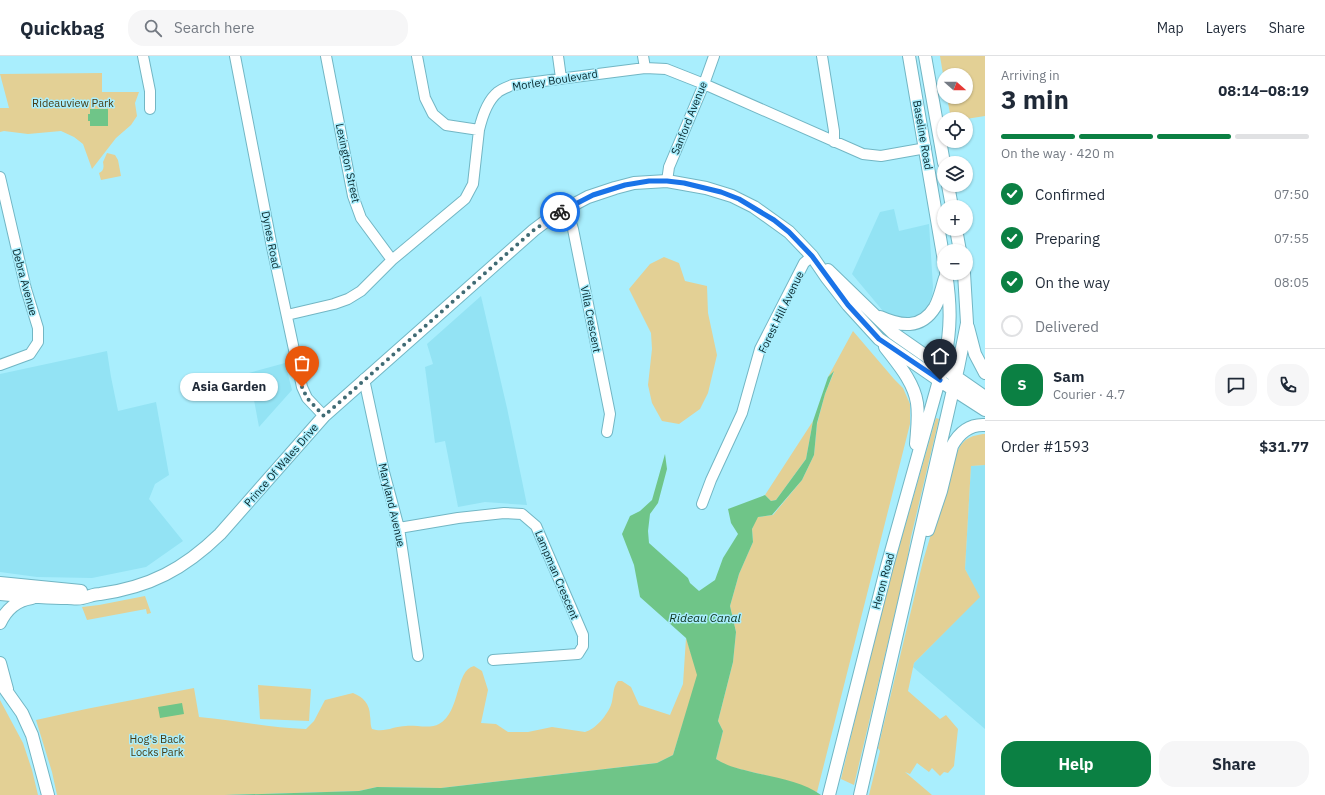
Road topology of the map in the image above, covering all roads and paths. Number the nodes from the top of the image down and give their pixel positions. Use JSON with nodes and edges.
{"nodes":[{"id":1,"x":143,"y":56,"type":"edge"},
{"id":2,"x":235,"y":56,"type":"edge"},
{"id":3,"x":326,"y":56,"type":"edge"},
{"id":4,"x":417,"y":56,"type":"edge"},
{"id":5,"x":558,"y":56,"type":"edge"},
{"id":6,"x":642,"y":56,"type":"edge"},
{"id":7,"x":714,"y":56,"type":"edge"},
{"id":8,"x":822,"y":56,"type":"edge"},
{"id":9,"x":909,"y":56,"type":"edge"},
{"id":10,"x":925,"y":56,"type":"edge"},
{"id":11,"x":645,"y":68,"type":"junction"},
{"id":12,"x":561,"y":78,"type":"junction"},
{"id":13,"x":704,"y":84,"type":"junction"},
{"id":14,"x":150,"y":109,"type":"dead end"},
{"id":15,"x":479,"y":130,"type":"junction"},
{"id":16,"x":834,"y":142,"type":"junction"},
{"id":17,"x":926,"y":148,"type":"junction"},
{"id":18,"x":943,"y":156,"type":"edge"},
{"id":19,"x":0,"y":177,"type":"edge"},
{"id":20,"x":667,"y":181,"type":"junction"},
{"id":21,"x":566,"y":208,"type":"junction"},
{"id":22,"x":941,"y":244,"type":"edge"},
{"id":23,"x":813,"y":258,"type":"junction"},
{"id":24,"x":392,"y":260,"type":"junction"},
{"id":25,"x":944,"y":280,"type":"edge"},
{"id":26,"x":947,"y":280,"type":"edge"},
{"id":27,"x":964,"y":280,"type":"edge"},
{"id":28,"x":852,"y":302,"type":"junction"},
{"id":29,"x":870,"y":312,"type":"junction"},
{"id":30,"x":287,"y":315,"type":"junction"},
{"id":31,"x":967,"y":324,"type":"junction"},
{"id":32,"x":879,"y":339,"type":"junction"},
{"id":33,"x":0,"y":365,"type":"edge"},
{"id":34,"x":985,"y":373,"type":"edge"},
{"id":35,"x":941,"y":375,"type":"junction"},
{"id":36,"x":364,"y":379,"type":"junction"},
{"id":37,"x":955,"y":383,"type":"junction"},
{"id":38,"x":985,"y":397,"type":"edge"},
{"id":39,"x":985,"y":410,"type":"edge"},
{"id":40,"x":324,"y":416,"type":"junction"},
{"id":41,"x":985,"y":425,"type":"edge"},
{"id":42,"x":607,"y":432,"type":"dead end"},
{"id":43,"x":913,"y":471,"type":"junction"},
{"id":44,"x":702,"y":504,"type":"dead end"},
{"id":45,"x":399,"y":528,"type":"junction"},
{"id":46,"x":0,"y":582,"type":"edge"},
{"id":47,"x":0,"y":594,"type":"edge"},
{"id":48,"x":98,"y":594,"type":"junction"},
{"id":49,"x":907,"y":594,"type":"junction"},
{"id":50,"x":38,"y":597,"type":"junction"},
{"id":51,"x":0,"y":623,"type":"edge"},
{"id":52,"x":418,"y":656,"type":"dead end"},
{"id":53,"x":493,"y":660,"type":"dead end"},
{"id":54,"x":0,"y":663,"type":"edge"},
{"id":55,"x":0,"y":682,"type":"edge"},
{"id":56,"x":8,"y":692,"type":"junction"},
{"id":57,"x":861,"y":792,"type":"edge"},
{"id":58,"x":48,"y":795,"type":"edge"},
{"id":59,"x":829,"y":795,"type":"edge"}],
"edges":[{"from":1,"to":14,"type":"street"},
{"from":2,"to":30,"type":"street","name":"Dynes Road"},
{"from":3,"to":24,"type":"street","name":"Lexington Street"},
{"from":4,"to":15,"type":"street"},
{"from":5,"to":12,"type":"street"},
{"from":6,"to":11,"type":"street"},
{"from":7,"to":13,"type":"street","name":"Sanford Avenue"},
{"from":8,"to":16,"type":"street"},
{"from":9,"to":17,"type":"main road","name":"Baseline Road"},
{"from":10,"to":18,"type":"main road","name":"Baseline Road"},
{"from":11,"to":12,"type":"street","name":"Morley Boulevard"},
{"from":11,"to":13,"type":"street","name":"Morley Boulevard"},
{"from":12,"to":15,"type":"street","name":"Morley Boulevard"},
{"from":13,"to":16,"type":"street","name":"Morley Boulevard"},
{"from":13,"to":20,"type":"street","name":"Sanford Avenue"},
{"from":15,"to":24,"type":"street","name":"Morley Boulevard"},
{"from":16,"to":17,"type":"street","name":"Morley Boulevard"},
{"from":17,"to":22,"type":"main road","name":"Baseline Road"},
{"from":19,"to":33,"type":"street","name":"Debra Avenue"},
{"from":20,"to":21,"type":"main road","name":"Prince Of Wales Drive"},
{"from":20,"to":23,"type":"main road","name":"Prince Of Wales Drive"},
{"from":21,"to":36,"type":"main road","name":"Prince Of Wales Drive"},
{"from":21,"to":42,"type":"street","name":"Villa Crescent"},
{"from":23,"to":28,"type":"main road","name":"Prince Of Wales Drive"},
{"from":23,"to":44,"type":"street","name":"Forest Hill Avenue"},
{"from":24,"to":30,"type":"street","name":"Morley Boulevard"},
{"from":25,"to":29,"type":"main road"},
{"from":26,"to":35,"type":"main road"},
{"from":27,"to":31,"type":"main road"},
{"from":28,"to":29,"type":"main road","name":"Prince Of Wales Drive"},
{"from":28,"to":32,"type":"main road","name":"Prince Of Wales Drive"},
{"from":29,"to":35,"type":"main road","name":"Prince Of Wales Drive"},
{"from":30,"to":40,"type":"street","name":"Dynes Road"},
{"from":31,"to":34,"type":"main road"},
{"from":31,"to":37,"type":"main road"},
{"from":32,"to":35,"type":"main road","name":"Prince Of Wales Drive"},
{"from":32,"to":43,"type":"main road"},
{"from":35,"to":37,"type":"main road","name":"Prince Of Wales Drive"},
{"from":35,"to":43,"type":"main road","name":"Heron Road"},
{"from":36,"to":40,"type":"main road","name":"Prince Of Wales Drive"},
{"from":36,"to":45,"type":"street","name":"Maryland Avenue"},
{"from":37,"to":38,"type":"main road","name":"Prince Of Wales Drive"},
{"from":37,"to":39,"type":"main road","name":"Prince Of Wales Drive"},
{"from":37,"to":49,"type":"main road"},
{"from":40,"to":48,"type":"main road","name":"Prince Of Wales Drive"},
{"from":41,"to":49,"type":"main road"},
{"from":43,"to":59,"type":"main road","name":"Heron Road"},
{"from":45,"to":52,"type":"street","name":"Maryland Avenue"},
{"from":45,"to":53,"type":"street","name":"Lampman Crescent"},
{"from":46,"to":48,"type":"main road","name":"Prince Of Wales Drive"},
{"from":47,"to":50,"type":"main road","name":"Prince Of Wales Drive"},
{"from":48,"to":50,"type":"main road","name":"Prince Of Wales Drive"},
{"from":49,"to":57,"type":"main road"},
{"from":50,"to":51,"type":"main road"},
{"from":54,"to":56,"type":"main road"},
{"from":55,"to":56,"type":"main road"},
{"from":56,"to":58,"type":"main road"}]}
